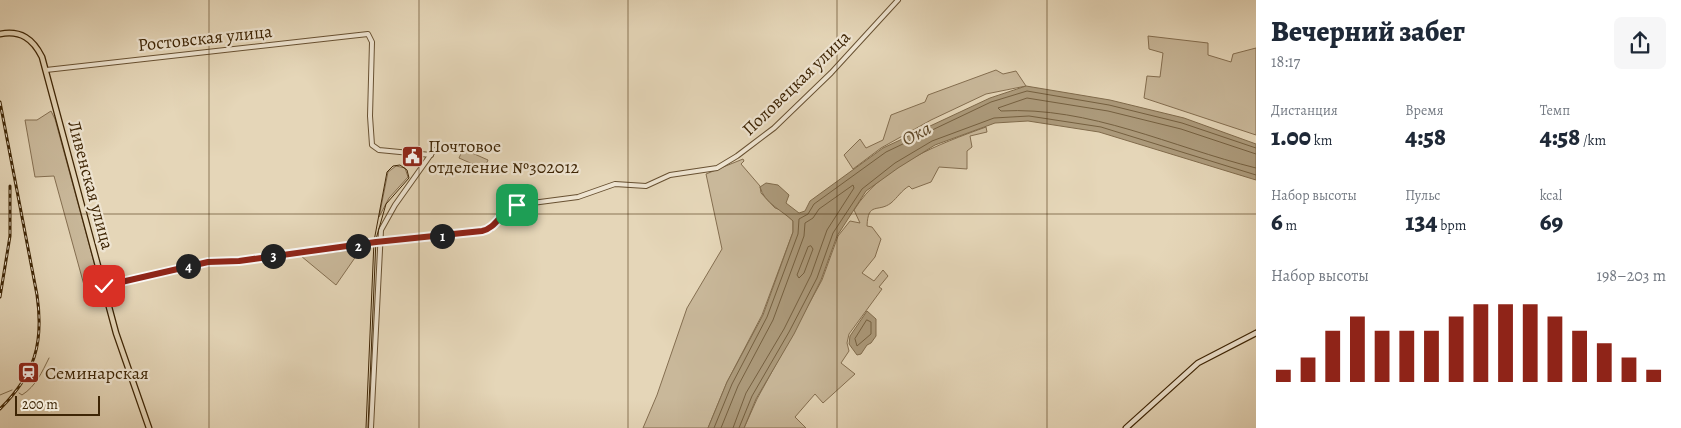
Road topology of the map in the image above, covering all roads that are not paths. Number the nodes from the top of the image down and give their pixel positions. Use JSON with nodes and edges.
{"nodes":[{"id":1,"x":898,"y":0,"type":"edge"},
{"id":2,"x":0,"y":34,"type":"edge"},
{"id":3,"x":46,"y":70,"type":"junction"},
{"id":4,"x":434,"y":150,"type":"dead end"},
{"id":5,"x":431,"y":155,"type":"junction"},
{"id":6,"x":379,"y":242,"type":"junction"},
{"id":7,"x":104,"y":286,"type":"junction"},
{"id":8,"x":1256,"y":333,"type":"edge"},
{"id":9,"x":149,"y":428,"type":"edge"},
{"id":10,"x":371,"y":428,"type":"edge"},
{"id":11,"x":1126,"y":428,"type":"edge"}],
"edges":[{"from":1,"to":6,"type":"street","name":"Половецкая улица"},
{"from":2,"to":3,"type":"main road","name":"Ливенская улица"},
{"from":3,"to":5,"type":"street","name":"Ростовская улица"},
{"from":3,"to":7,"type":"main road","name":"Ливенская улица"},
{"from":4,"to":5,"type":"street"},
{"from":5,"to":6,"type":"street"},
{"from":6,"to":7,"type":"street","name":"Половецкая улица"},
{"from":6,"to":10,"type":"street"},
{"from":7,"to":9,"type":"main road","name":"Ливенская улица"},
{"from":8,"to":11,"type":"main road"}]}
